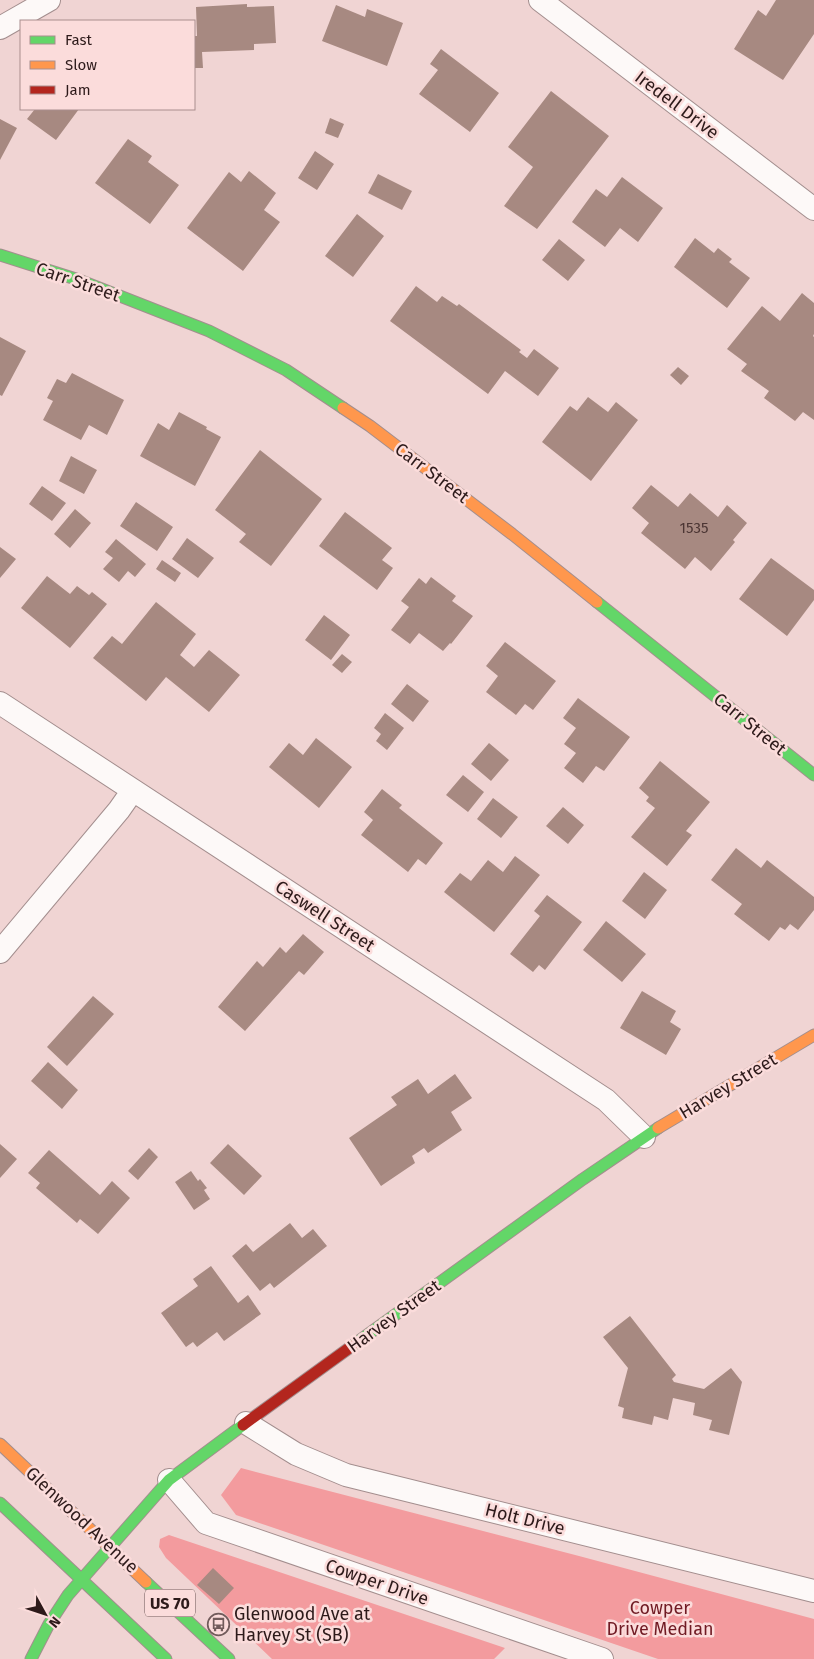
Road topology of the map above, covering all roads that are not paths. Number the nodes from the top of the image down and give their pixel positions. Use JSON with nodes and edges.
{"nodes":[{"id":1,"x":49,"y":0,"type":"edge"},
{"id":2,"x":540,"y":0,"type":"edge"},
{"id":3,"x":0,"y":28,"type":"edge"},
{"id":4,"x":814,"y":209,"type":"edge"},
{"id":5,"x":0,"y":255,"type":"edge"},
{"id":6,"x":0,"y":703,"type":"edge"},
{"id":7,"x":814,"y":775,"type":"edge"},
{"id":8,"x":132,"y":790,"type":"junction"},
{"id":9,"x":0,"y":952,"type":"edge"},
{"id":10,"x":814,"y":1035,"type":"edge"},
{"id":11,"x":644,"y":1137,"type":"junction"},
{"id":12,"x":246,"y":1423,"type":"junction"},
{"id":13,"x":0,"y":1444,"type":"edge"},
{"id":14,"x":169,"y":1480,"type":"junction"},
{"id":15,"x":0,"y":1503,"type":"edge"},
{"id":16,"x":111,"y":1547,"type":"junction"},
{"id":17,"x":82,"y":1579,"type":"junction"},
{"id":18,"x":814,"y":1591,"type":"edge"},
{"id":19,"x":31,"y":1659,"type":"edge"},
{"id":20,"x":166,"y":1659,"type":"edge"},
{"id":21,"x":229,"y":1659,"type":"edge"},
{"id":22,"x":602,"y":1659,"type":"edge"}],
"edges":[{"from":1,"to":3,"type":"street"},
{"from":2,"to":4,"type":"street","name":"Iredell Drive"},
{"from":5,"to":7,"type":"street","name":"Carr Street"},
{"from":6,"to":8,"type":"street","name":"Caswell Street"},
{"from":8,"to":9,"type":"street"},
{"from":8,"to":11,"type":"street","name":"Caswell Street"},
{"from":10,"to":11,"type":"street","name":"Harvey Street"},
{"from":11,"to":12,"type":"street","name":"Harvey Street"},
{"from":12,"to":14,"type":"street","name":"Harvey Street"},
{"from":12,"to":18,"type":"street","name":"Holt Drive"},
{"from":13,"to":16,"type":"street","name":"Glenwood Avenue","number":"US 70"},
{"from":14,"to":16,"type":"street","name":"Harvey Street"},
{"from":14,"to":22,"type":"street","name":"Cowper Drive"},
{"from":15,"to":17,"type":"street","number":"US 70"},
{"from":16,"to":17,"type":"street","name":"Harvey Street"},
{"from":16,"to":21,"type":"street","name":"Glenwood Avenue","number":"US 70"},
{"from":17,"to":19,"type":"street","name":"Harvey Street"},
{"from":17,"to":20,"type":"street","number":"US 70"}]}
